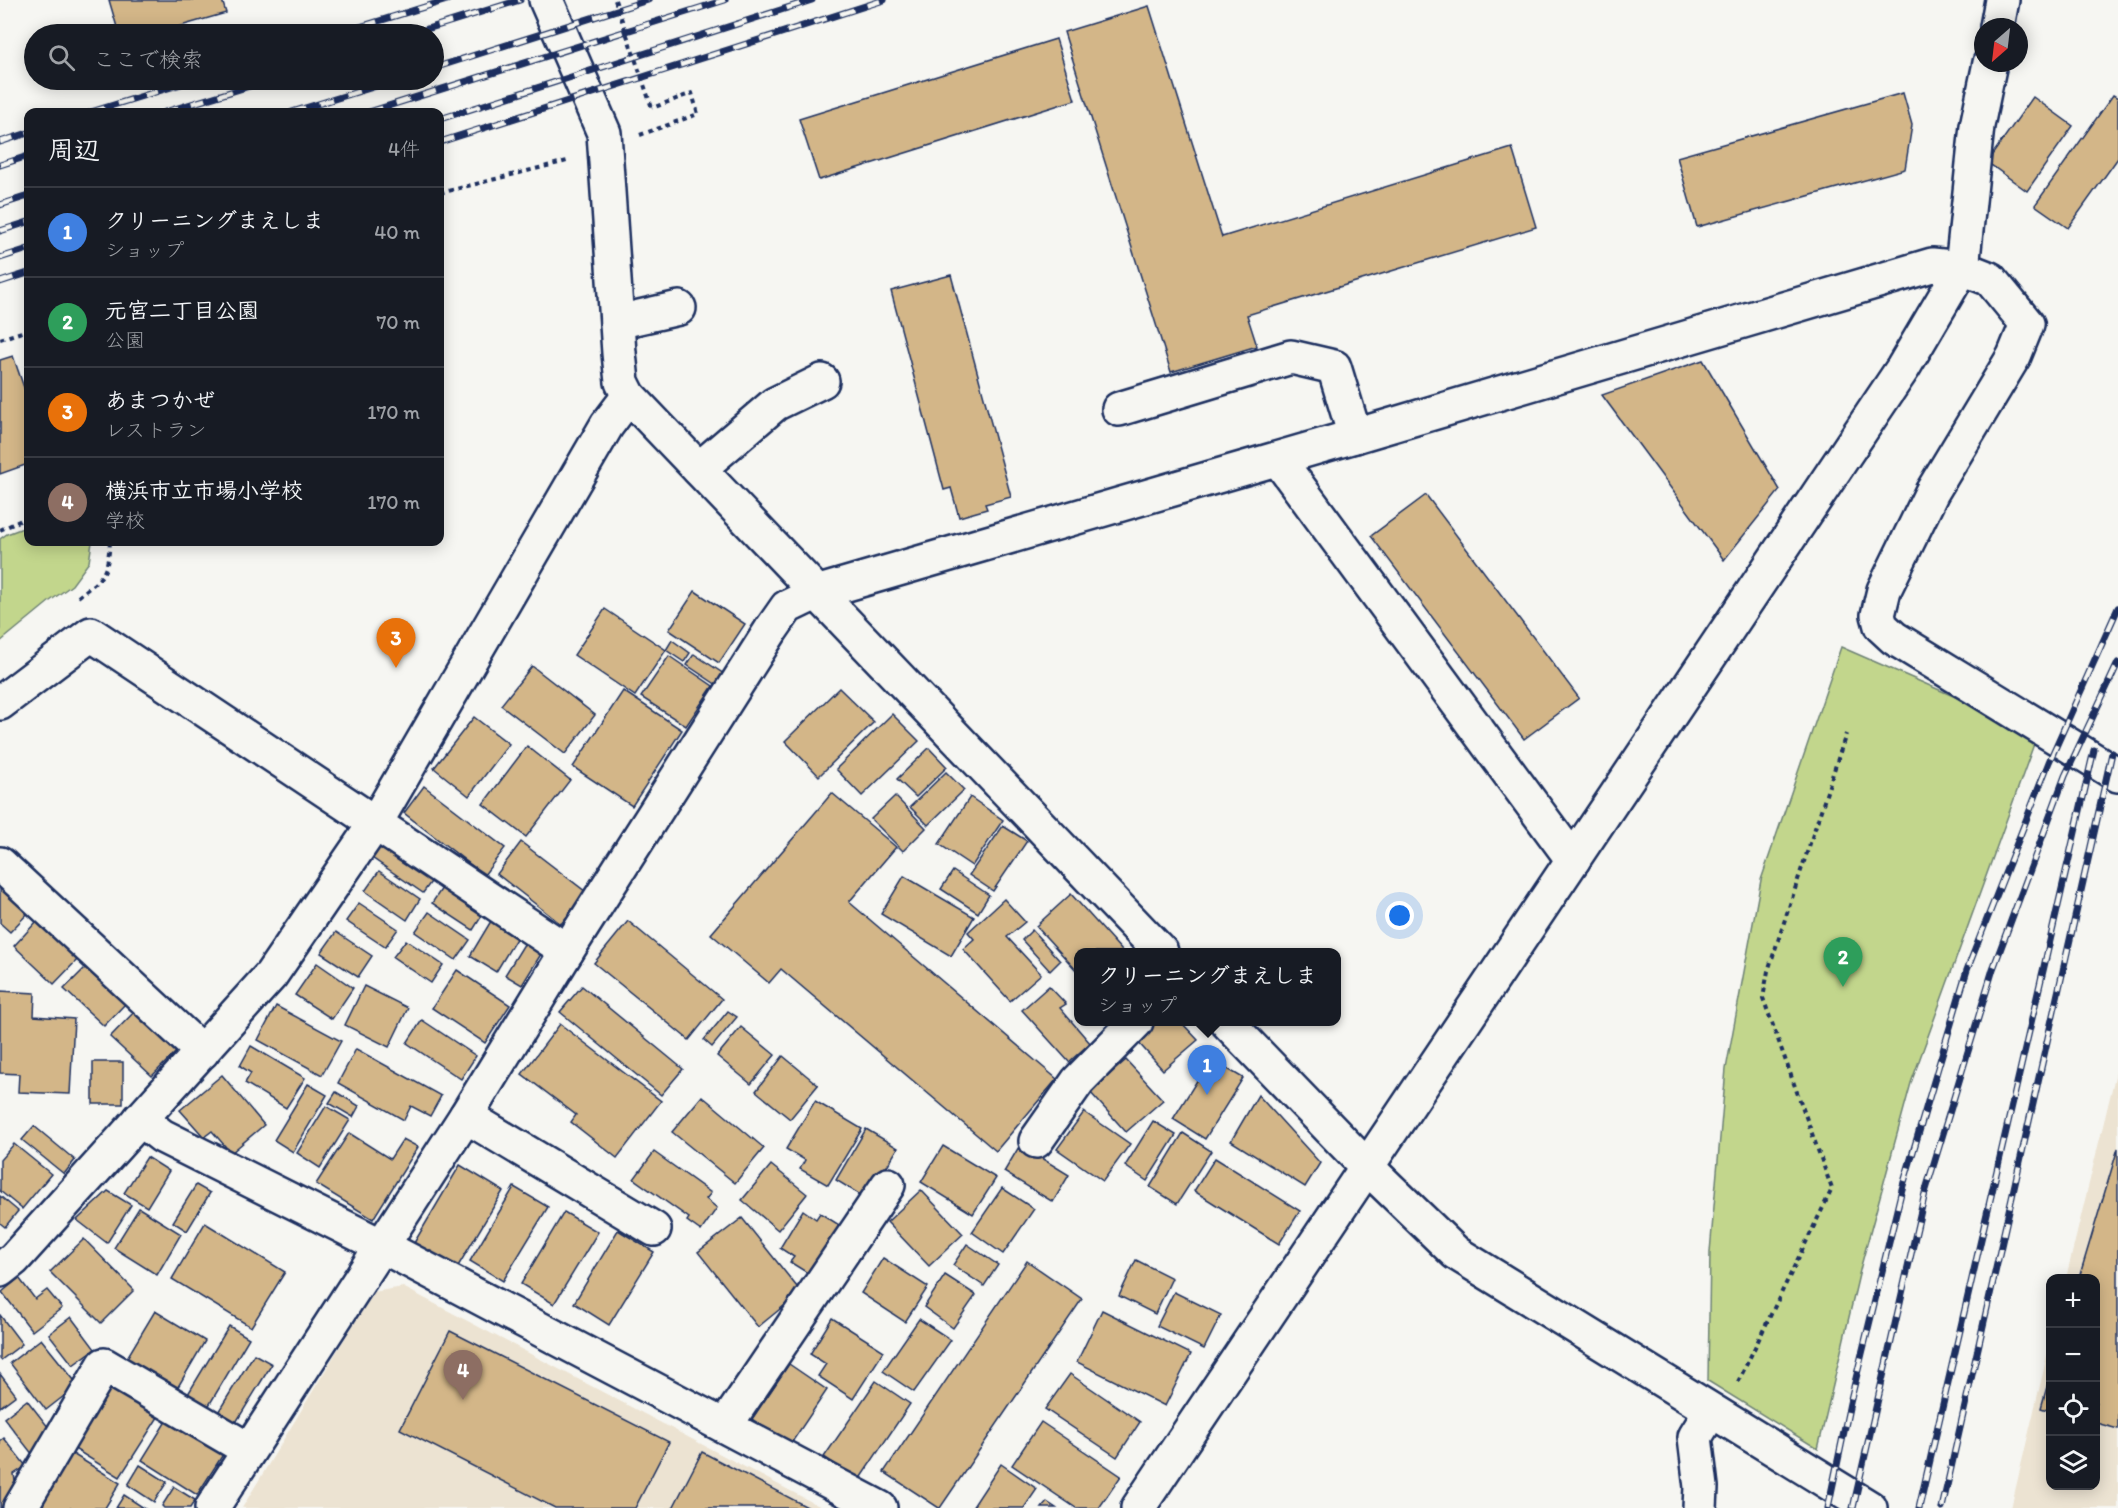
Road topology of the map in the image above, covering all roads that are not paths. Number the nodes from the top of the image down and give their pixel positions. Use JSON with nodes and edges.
{"nodes":[{"id":1,"x":546,"y":0,"type":"edge"},
{"id":2,"x":2002,"y":0,"type":"edge"},
{"id":3,"x":1999,"y":18,"type":"edge"},
{"id":4,"x":1988,"y":72,"type":"edge"},
{"id":5,"x":1962,"y":268,"type":"junction"},
{"id":6,"x":679,"y":308,"type":"dead end"},
{"id":7,"x":617,"y":322,"type":"junction"},
{"id":8,"x":822,"y":381,"type":"dead end"},
{"id":9,"x":629,"y":396,"type":"junction"},
{"id":10,"x":1119,"y":409,"type":"dead end"},
{"id":11,"x":1355,"y":436,"type":"junction"},
{"id":12,"x":1278,"y":459,"type":"junction"},
{"id":13,"x":699,"y":469,"type":"junction"},
{"id":14,"x":816,"y":593,"type":"junction"},
{"id":15,"x":0,"y":703,"type":"edge"},
{"id":16,"x":2118,"y":775,"type":"edge"},
{"id":17,"x":376,"y":822,"type":"junction"},
{"id":18,"x":1573,"y":860,"type":"junction"},
{"id":19,"x":0,"y":864,"type":"edge"},
{"id":20,"x":1157,"y":948,"type":"edge"},
{"id":21,"x":567,"y":951,"type":"junction"},
{"id":22,"x":1132,"y":1026,"type":"edge"},
{"id":23,"x":1231,"y":1026,"type":"edge"},
{"id":24,"x":202,"y":1052,"type":"junction"},
{"id":25,"x":466,"y":1116,"type":"junction"},
{"id":26,"x":140,"y":1119,"type":"junction"},
{"id":27,"x":1036,"y":1140,"type":"dead end"},
{"id":28,"x":1366,"y":1166,"type":"junction"},
{"id":29,"x":888,"y":1185,"type":"dead end"},
{"id":30,"x":654,"y":1229,"type":"dead end"},
{"id":31,"x":382,"y":1246,"type":"junction"},
{"id":32,"x":5,"y":1259,"type":"edge"},
{"id":33,"x":1722,"y":1402,"type":"junction"},
{"id":34,"x":725,"y":1426,"type":"junction"},
{"id":35,"x":249,"y":1450,"type":"junction"},
{"id":36,"x":20,"y":1508,"type":"edge"},
{"id":37,"x":212,"y":1508,"type":"edge"},
{"id":38,"x":880,"y":1508,"type":"edge"},
{"id":39,"x":1137,"y":1508,"type":"edge"},
{"id":40,"x":1700,"y":1508,"type":"edge"},
{"id":41,"x":1869,"y":1508,"type":"edge"}],
"edges":[{"from":1,"to":7,"type":"street"},
{"from":2,"to":3,"type":"street"},
{"from":4,"to":5,"type":"street"},
{"from":5,"to":11,"type":"street"},
{"from":5,"to":16,"type":"street"},
{"from":5,"to":18,"type":"street"},
{"from":6,"to":7,"type":"street"},
{"from":7,"to":9,"type":"street"},
{"from":8,"to":13,"type":"street"},
{"from":9,"to":13,"type":"street"},
{"from":9,"to":17,"type":"street"},
{"from":10,"to":11,"type":"street"},
{"from":11,"to":12,"type":"street"},
{"from":12,"to":14,"type":"street"},
{"from":12,"to":18,"type":"street"},
{"from":13,"to":14,"type":"street"},
{"from":14,"to":20,"type":"street"},
{"from":14,"to":21,"type":"street"},
{"from":15,"to":17,"type":"street"},
{"from":17,"to":21,"type":"street"},
{"from":17,"to":24,"type":"street"},
{"from":18,"to":28,"type":"street"},
{"from":19,"to":24,"type":"street"},
{"from":21,"to":25,"type":"street"},
{"from":22,"to":27,"type":"street"},
{"from":23,"to":28,"type":"street"},
{"from":24,"to":26,"type":"street"},
{"from":25,"to":30,"type":"street"},
{"from":25,"to":31,"type":"street"},
{"from":26,"to":31,"type":"street"},
{"from":26,"to":32,"type":"street"},
{"from":28,"to":33,"type":"street"},
{"from":28,"to":39,"type":"street"},
{"from":29,"to":34,"type":"street"},
{"from":31,"to":34,"type":"street"},
{"from":31,"to":35,"type":"street"},
{"from":33,"to":40,"type":"street"},
{"from":33,"to":41,"type":"street"},
{"from":34,"to":38,"type":"street"},
{"from":35,"to":36,"type":"street"},
{"from":35,"to":37,"type":"street"}]}
